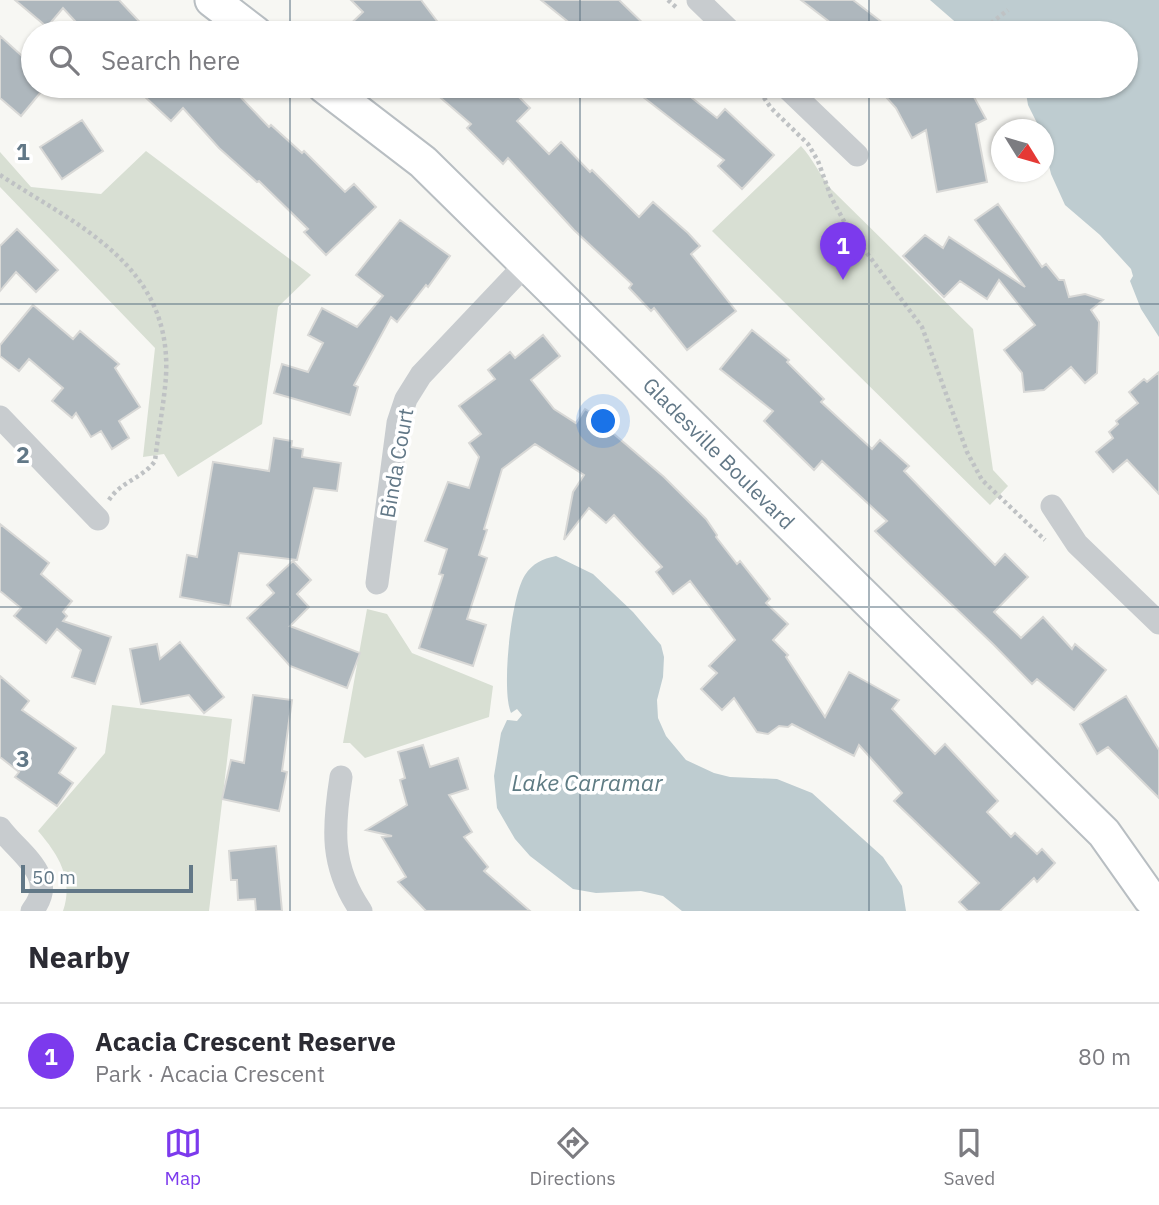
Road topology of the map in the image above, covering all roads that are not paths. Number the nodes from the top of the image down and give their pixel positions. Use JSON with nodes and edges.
{"nodes":[{"id":1,"x":212,"y":0,"type":"edge"},
{"id":2,"x":698,"y":0,"type":"edge"},
{"id":3,"x":239,"y":21,"type":"edge"},
{"id":4,"x":720,"y":21,"type":"edge"},
{"id":5,"x":340,"y":98,"type":"edge"},
{"id":6,"x":798,"y":98,"type":"edge"},
{"id":7,"x":857,"y":155,"type":"dead end"},
{"id":8,"x":527,"y":263,"type":"junction"},
{"id":9,"x":0,"y":417,"type":"edge"},
{"id":10,"x":1052,"y":506,"type":"dead end"},
{"id":11,"x":98,"y":519,"type":"road end"},
{"id":12,"x":377,"y":583,"type":"dead end"},
{"id":13,"x":1159,"y":623,"type":"edge"},
{"id":14,"x":341,"y":777,"type":"dead end"},
{"id":15,"x":0,"y":828,"type":"edge"},
{"id":16,"x":1155,"y":891,"type":"edge"},
{"id":17,"x":32,"y":911,"type":"edge"},
{"id":18,"x":361,"y":911,"type":"edge"}],
"edges":[{"from":1,"to":3,"type":"street"},
{"from":2,"to":4,"type":"street"},
{"from":5,"to":8,"type":"street","name":"Gladesville Boulevard"},
{"from":6,"to":7,"type":"street"},
{"from":8,"to":12,"type":"street","name":"Binda Court"},
{"from":8,"to":16,"type":"street","name":"Gladesville Boulevard"},
{"from":9,"to":11,"type":"street"},
{"from":10,"to":13,"type":"street"},
{"from":14,"to":18,"type":"street"},
{"from":15,"to":17,"type":"street"}]}
